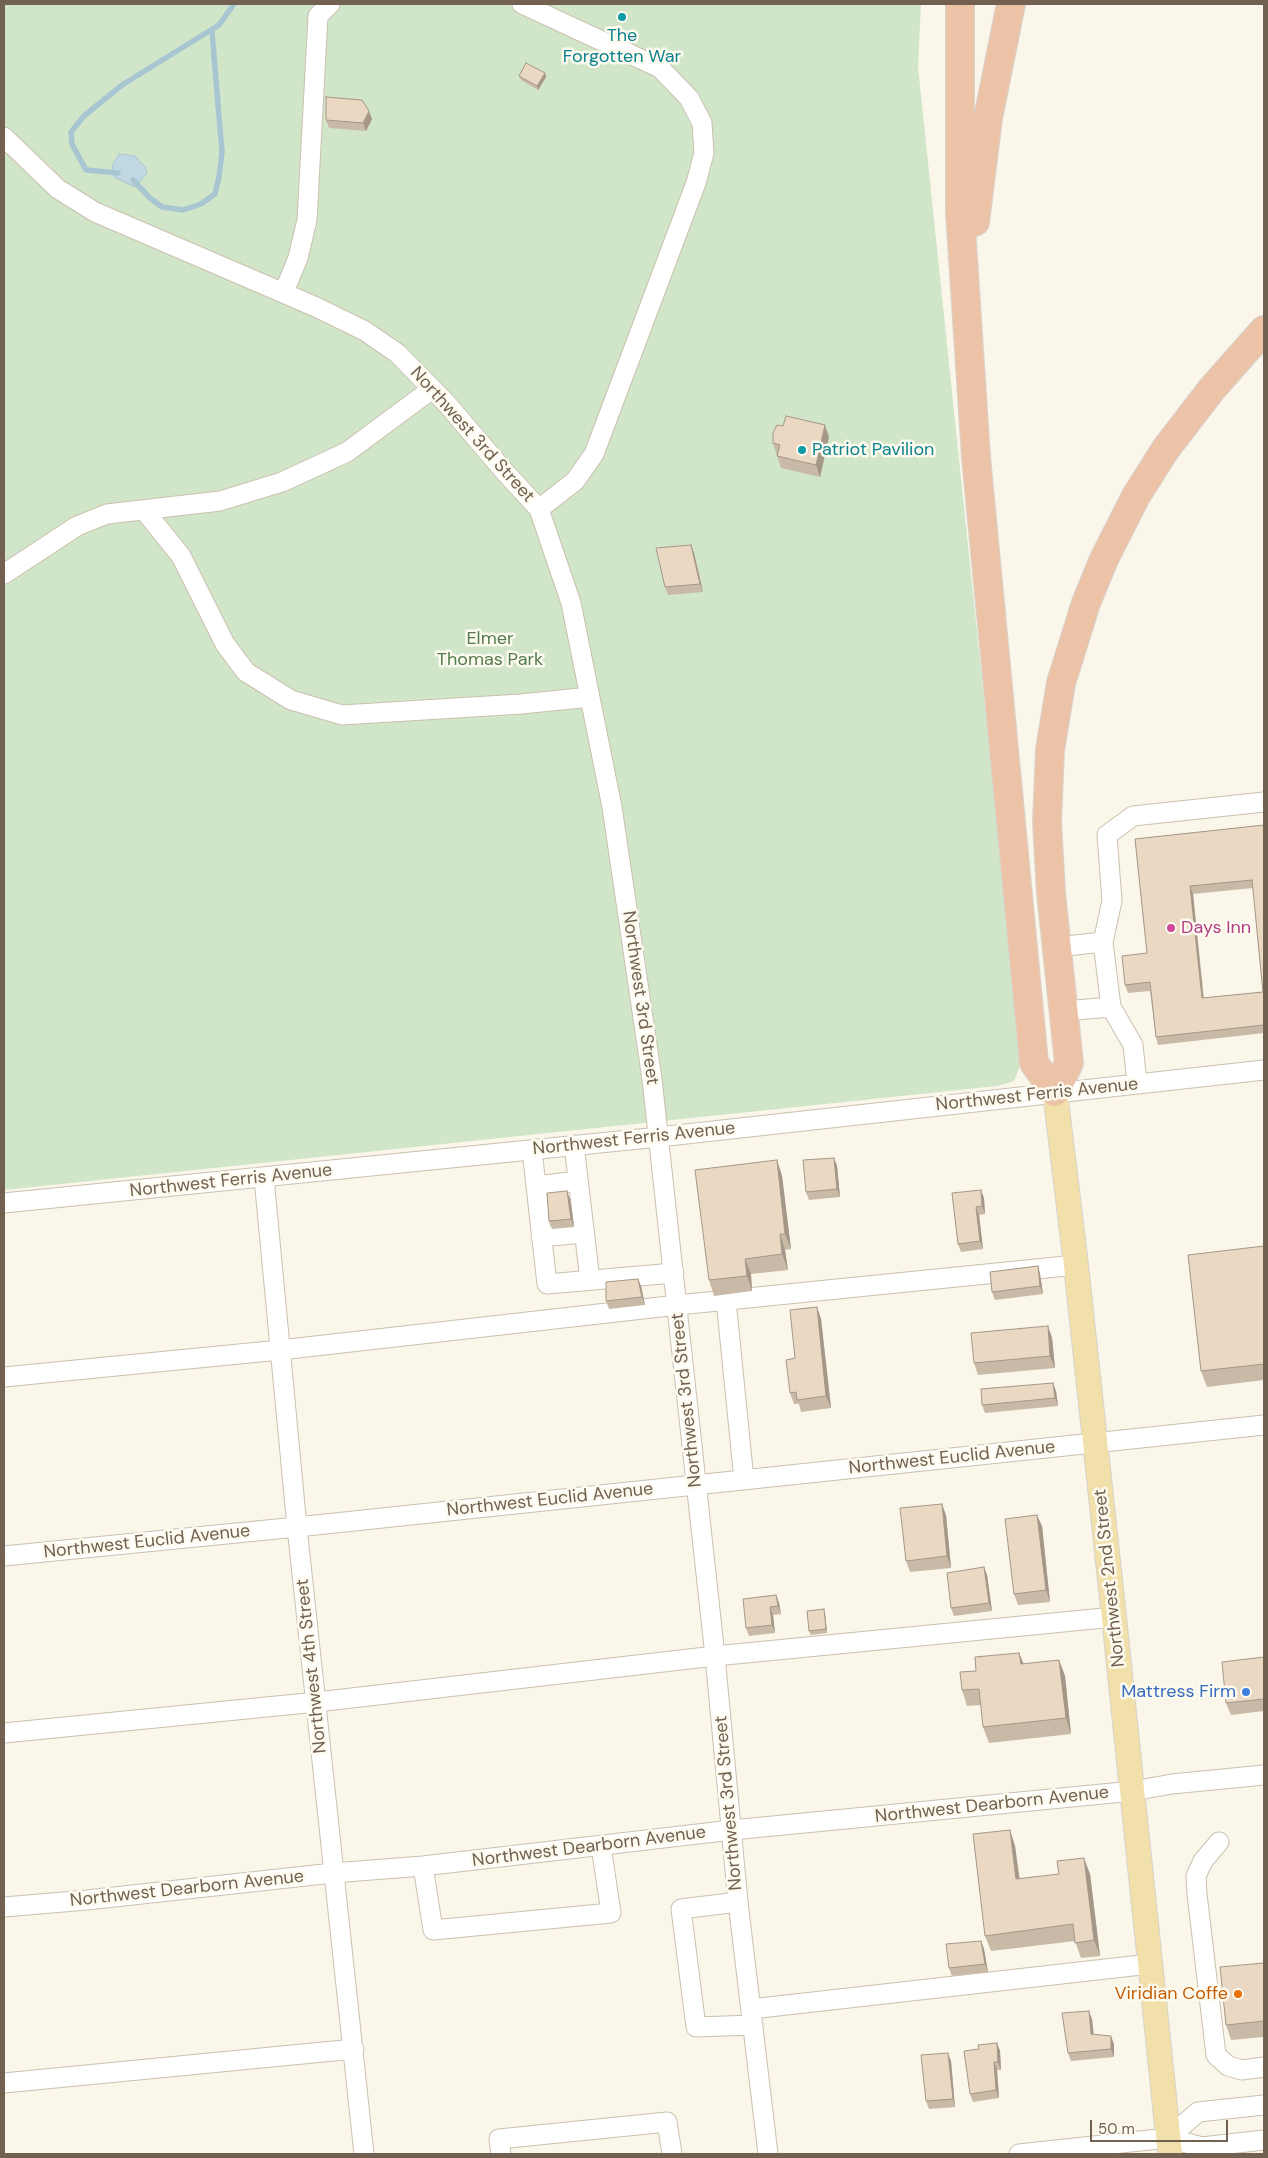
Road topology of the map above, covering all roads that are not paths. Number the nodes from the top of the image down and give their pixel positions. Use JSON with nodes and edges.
{"nodes":[{"id":1,"x":330,"y":4,"type":"edge"},
{"id":2,"x":522,"y":4,"type":"edge"},
{"id":3,"x":960,"y":4,"type":"edge"},
{"id":4,"x":1011,"y":4,"type":"edge"},
{"id":5,"x":4,"y":137,"type":"edge"},
{"id":6,"x":284,"y":292,"type":"junction"},
{"id":7,"x":968,"y":322,"type":"junction"},
{"id":8,"x":1264,"y":330,"type":"edge"},
{"id":9,"x":432,"y":389,"type":"junction"},
{"id":10,"x":539,"y":509,"type":"junction"},
{"id":11,"x":144,"y":510,"type":"junction"},
{"id":12,"x":4,"y":574,"type":"edge"},
{"id":13,"x":590,"y":697,"type":"junction"},
{"id":14,"x":1264,"y":802,"type":"edge"},
{"id":15,"x":1103,"y":942,"type":"junction"},
{"id":16,"x":1057,"y":947,"type":"junction"},
{"id":17,"x":1111,"y":1007,"type":"junction"},
{"id":18,"x":1064,"y":1011,"type":"junction"},
{"id":19,"x":1264,"y":1070,"type":"edge"},
{"id":20,"x":1137,"y":1083,"type":"junction"},
{"id":21,"x":1055,"y":1092,"type":"junction"},
{"id":22,"x":659,"y":1136,"type":"junction"},
{"id":23,"x":574,"y":1146,"type":"junction"},
{"id":24,"x":532,"y":1150,"type":"junction"},
{"id":25,"x":264,"y":1178,"type":"junction"},
{"id":26,"x":578,"y":1181,"type":"junction"},
{"id":27,"x":536,"y":1186,"type":"junction"},
{"id":28,"x":4,"y":1204,"type":"edge"},
{"id":29,"x":584,"y":1233,"type":"junction"},
{"id":30,"x":541,"y":1237,"type":"junction"},
{"id":31,"x":1076,"y":1265,"type":"junction"},
{"id":32,"x":674,"y":1273,"type":"junction"},
{"id":33,"x":590,"y":1280,"type":"junction"},
{"id":34,"x":726,"y":1300,"type":"junction"},
{"id":35,"x":678,"y":1305,"type":"junction"},
{"id":36,"x":280,"y":1350,"type":"junction"},
{"id":37,"x":4,"y":1377,"type":"edge"},
{"id":38,"x":1264,"y":1425,"type":"edge"},
{"id":39,"x":1095,"y":1443,"type":"junction"},
{"id":40,"x":744,"y":1480,"type":"junction"},
{"id":41,"x":696,"y":1485,"type":"junction"},
{"id":42,"x":297,"y":1527,"type":"junction"},
{"id":43,"x":4,"y":1556,"type":"edge"},
{"id":44,"x":1114,"y":1617,"type":"junction"},
{"id":45,"x":714,"y":1656,"type":"junction"},
{"id":46,"x":317,"y":1702,"type":"junction"},
{"id":47,"x":4,"y":1733,"type":"edge"},
{"id":48,"x":1264,"y":1775,"type":"edge"},
{"id":49,"x":1133,"y":1791,"type":"junction"},
{"id":50,"x":732,"y":1830,"type":"junction"},
{"id":51,"x":1219,"y":1842,"type":"dead end"},
{"id":52,"x":602,"y":1846,"type":"junction"},
{"id":53,"x":423,"y":1866,"type":"junction"},
{"id":54,"x":333,"y":1873,"type":"junction"},
{"id":55,"x":738,"y":1902,"type":"junction"},
{"id":56,"x":4,"y":1907,"type":"edge"},
{"id":57,"x":1150,"y":1964,"type":"junction"},
{"id":58,"x":752,"y":2016,"type":"junction"},
{"id":59,"x":354,"y":2049,"type":"junction"},
{"id":60,"x":1264,"y":2067,"type":"edge"},
{"id":61,"x":4,"y":2083,"type":"edge"},
{"id":62,"x":1264,"y":2105,"type":"edge"},
{"id":63,"x":1264,"y":2140,"type":"edge"},
{"id":64,"x":1169,"y":2146,"type":"edge"},
{"id":65,"x":364,"y":2154,"type":"edge"},
{"id":66,"x":501,"y":2154,"type":"edge"},
{"id":67,"x":672,"y":2154,"type":"edge"},
{"id":68,"x":768,"y":2154,"type":"edge"},
{"id":69,"x":1019,"y":2154,"type":"edge"}],
"edges":[{"from":1,"to":6,"type":"street"},
{"from":2,"to":10,"type":"street"},
{"from":3,"to":7,"type":"highway"},
{"from":4,"to":7,"type":"highway"},
{"from":5,"to":6,"type":"street","name":"Northwest 3rd Street"},
{"from":6,"to":9,"type":"street","name":"Northwest 3rd Street"},
{"from":7,"to":21,"type":"highway"},
{"from":8,"to":16,"type":"highway"},
{"from":9,"to":10,"type":"street","name":"Northwest 3rd Street"},
{"from":9,"to":11,"type":"street"},
{"from":10,"to":13,"type":"street","name":"Northwest 3rd Street"},
{"from":11,"to":12,"type":"street"},
{"from":11,"to":13,"type":"street"},
{"from":13,"to":22,"type":"street","name":"Northwest 3rd Street"},
{"from":14,"to":15,"type":"street"},
{"from":15,"to":16,"type":"street"},
{"from":15,"to":17,"type":"street"},
{"from":16,"to":18,"type":"highway"},
{"from":17,"to":18,"type":"street"},
{"from":17,"to":20,"type":"street"},
{"from":18,"to":21,"type":"highway"},
{"from":19,"to":20,"type":"street","name":"Northwest Ferris Avenue"},
{"from":20,"to":21,"type":"street","name":"Northwest Ferris Avenue"},
{"from":21,"to":22,"type":"street","name":"Northwest Ferris Avenue"},
{"from":21,"to":31,"type":"main road","name":"Northwest 2nd Street"},
{"from":22,"to":23,"type":"street","name":"Northwest Ferris Avenue"},
{"from":22,"to":32,"type":"street","name":"Northwest 3rd Street"},
{"from":23,"to":24,"type":"street","name":"Northwest Ferris Avenue"},
{"from":23,"to":26,"type":"street"},
{"from":24,"to":25,"type":"street","name":"Northwest Ferris Avenue"},
{"from":24,"to":27,"type":"street"},
{"from":25,"to":28,"type":"street","name":"Northwest Ferris Avenue"},
{"from":25,"to":36,"type":"street","name":"Northwest 4th Street"},
{"from":26,"to":27,"type":"street"},
{"from":26,"to":29,"type":"street"},
{"from":27,"to":30,"type":"street"},
{"from":29,"to":30,"type":"street"},
{"from":29,"to":33,"type":"street"},
{"from":30,"to":33,"type":"street"},
{"from":31,"to":34,"type":"street"},
{"from":31,"to":39,"type":"main road","name":"Northwest 2nd Street"},
{"from":32,"to":33,"type":"street"},
{"from":32,"to":35,"type":"street","name":"Northwest 3rd Street"},
{"from":34,"to":35,"type":"street"},
{"from":34,"to":40,"type":"street"},
{"from":35,"to":36,"type":"street"},
{"from":35,"to":41,"type":"street","name":"Northwest 3rd Street"},
{"from":36,"to":37,"type":"street"},
{"from":36,"to":42,"type":"street","name":"Northwest 4th Street"},
{"from":38,"to":39,"type":"street","name":"Northwest Euclid Avenue"},
{"from":39,"to":40,"type":"street","name":"Northwest Euclid Avenue"},
{"from":39,"to":44,"type":"main road","name":"Northwest 2nd Street"},
{"from":40,"to":41,"type":"street","name":"Northwest Euclid Avenue"},
{"from":41,"to":42,"type":"street","name":"Northwest Euclid Avenue"},
{"from":41,"to":45,"type":"street","name":"Northwest 3rd Street"},
{"from":42,"to":43,"type":"street","name":"Northwest Euclid Avenue"},
{"from":42,"to":46,"type":"street","name":"Northwest 4th Street"},
{"from":44,"to":45,"type":"street"},
{"from":44,"to":49,"type":"main road","name":"Northwest 2nd Street"},
{"from":45,"to":46,"type":"street"},
{"from":45,"to":50,"type":"street","name":"Northwest 3rd Street"},
{"from":46,"to":47,"type":"street"},
{"from":46,"to":54,"type":"street","name":"Northwest 4th Street"},
{"from":48,"to":49,"type":"street","name":"Northwest Dearborn Avenue"},
{"from":49,"to":50,"type":"street","name":"Northwest Dearborn Avenue"},
{"from":49,"to":57,"type":"main road","name":"Northwest 2nd Street"},
{"from":50,"to":52,"type":"street","name":"Northwest Dearborn Avenue"},
{"from":50,"to":55,"type":"street","name":"Northwest 3rd Street"},
{"from":51,"to":60,"type":"street"},
{"from":52,"to":53,"type":"street","name":"Northwest Dearborn Avenue"},
{"from":52,"to":53,"type":"street"},
{"from":53,"to":54,"type":"street","name":"Northwest Dearborn Avenue"},
{"from":54,"to":56,"type":"street","name":"Northwest Dearborn Avenue"},
{"from":54,"to":59,"type":"street","name":"Northwest 4th Street"},
{"from":55,"to":58,"type":"street","name":"Northwest 3rd Street"},
{"from":55,"to":58,"type":"street"},
{"from":57,"to":58,"type":"street"},
{"from":57,"to":64,"type":"main road","name":"Northwest 2nd Street"},
{"from":58,"to":68,"type":"street","name":"Northwest 3rd Street"},
{"from":59,"to":61,"type":"street"},
{"from":59,"to":65,"type":"street","name":"Northwest 4th Street"},
{"from":62,"to":64,"type":"street"},
{"from":63,"to":64,"type":"street"},
{"from":64,"to":69,"type":"street"},
{"from":66,"to":67,"type":"street"}]}
